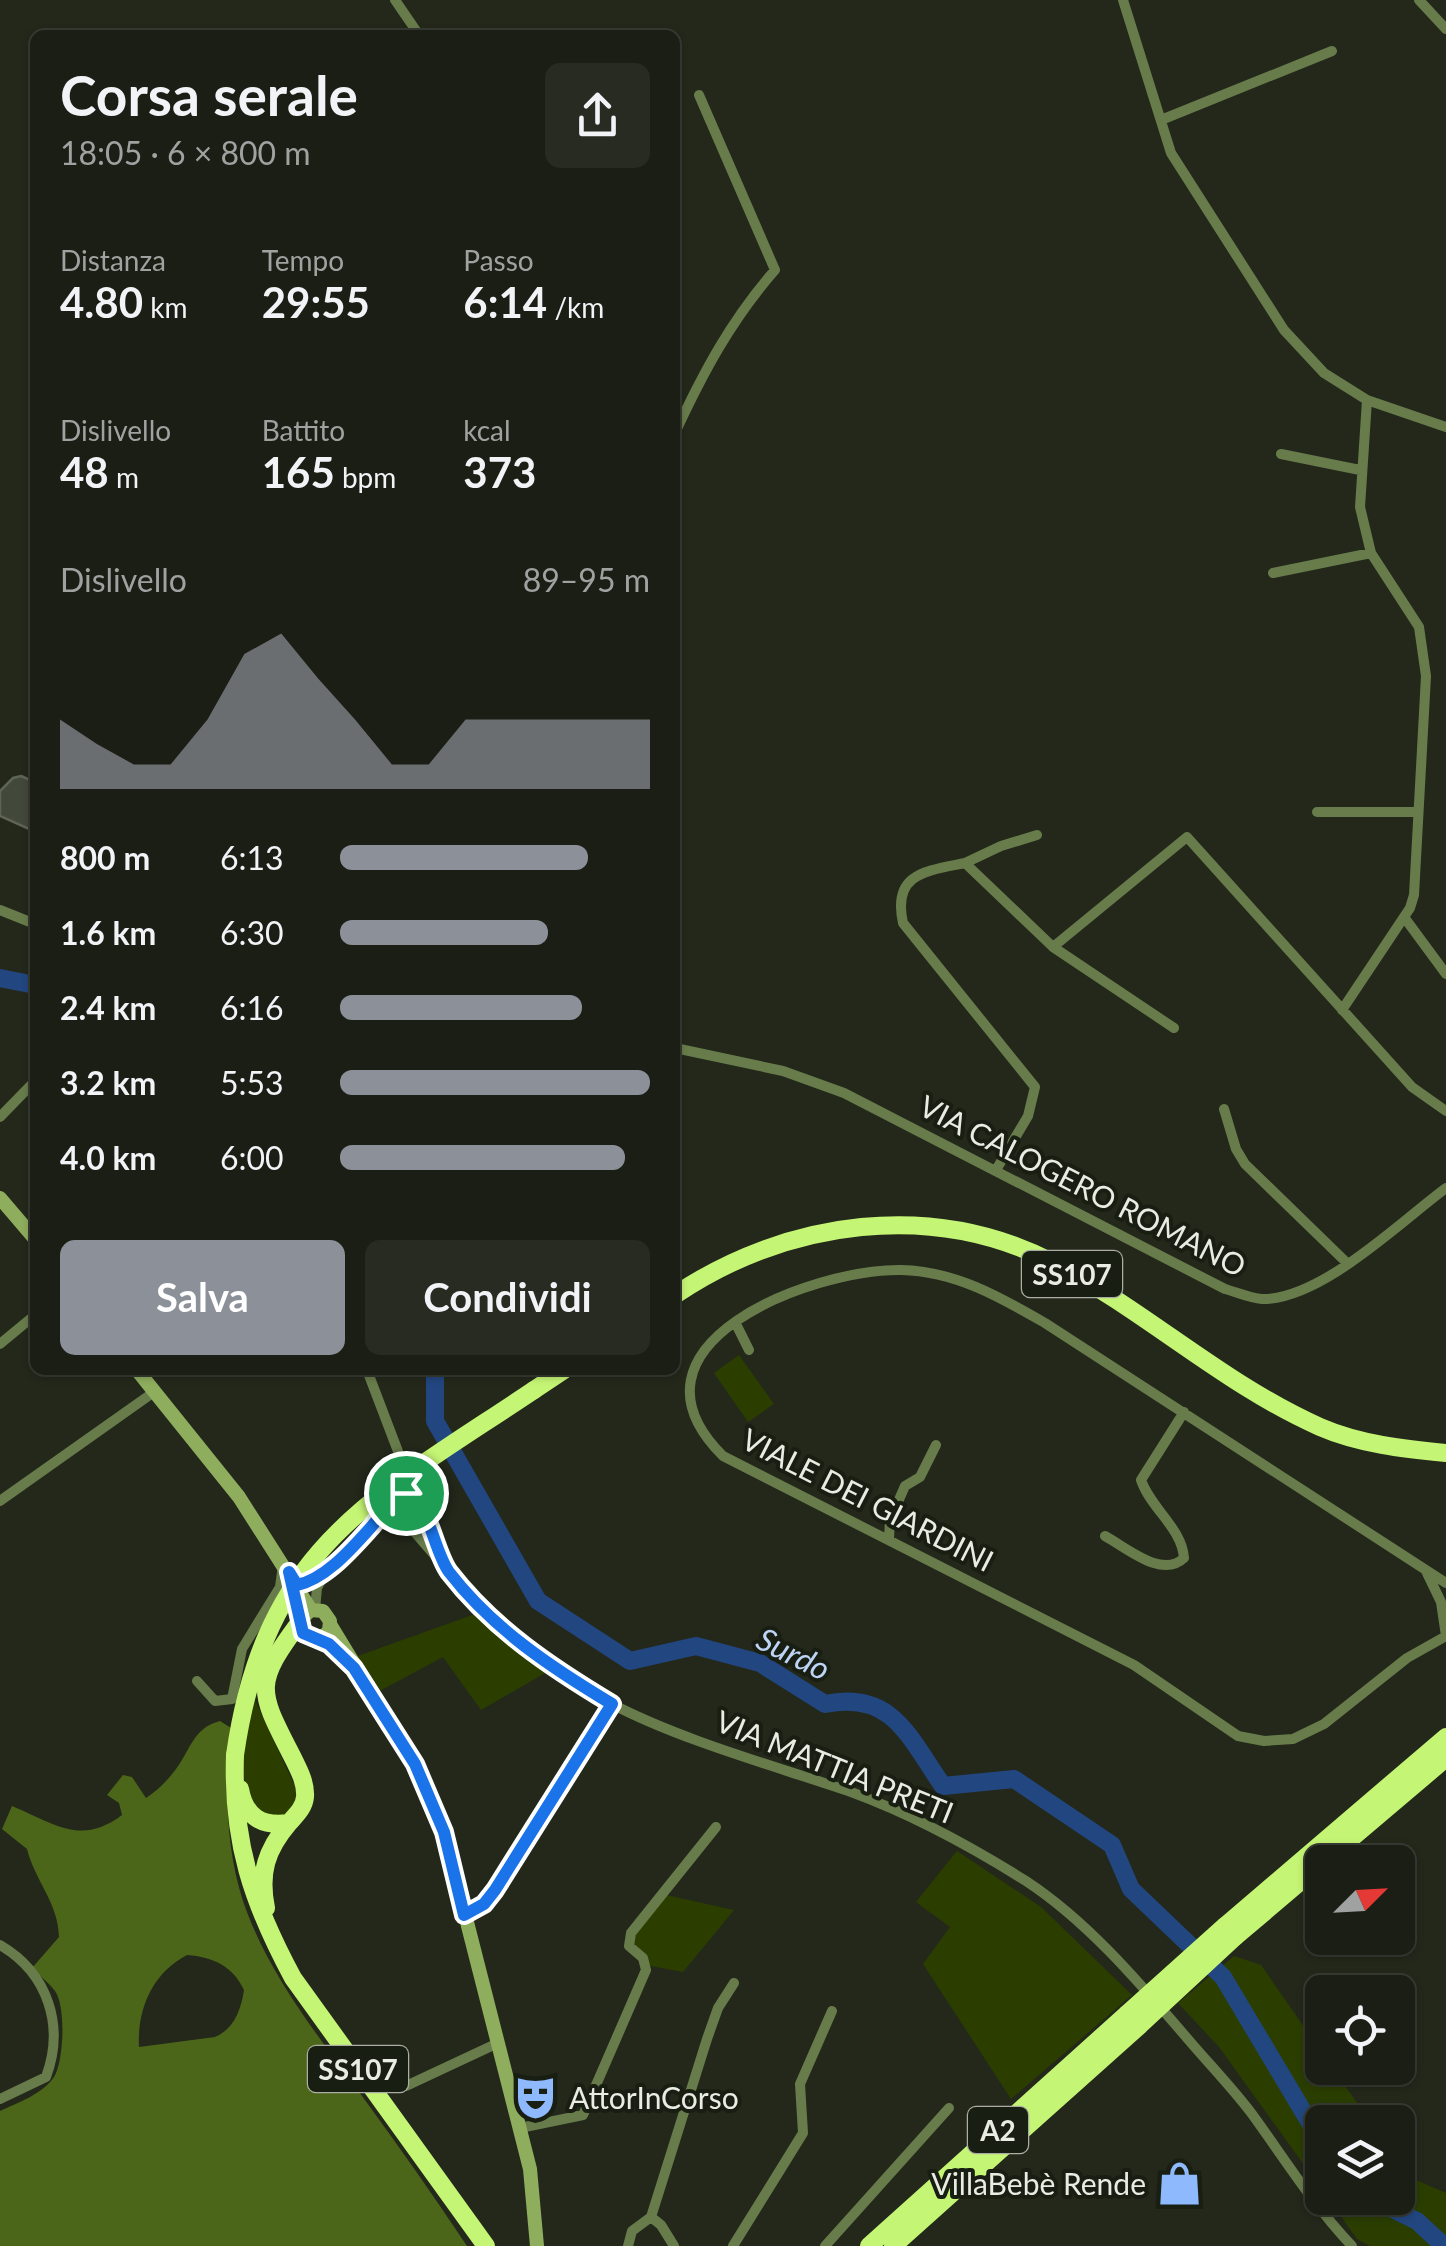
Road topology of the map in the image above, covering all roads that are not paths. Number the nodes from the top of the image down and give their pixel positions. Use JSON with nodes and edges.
{"nodes":[{"id":1,"x":395,"y":0,"type":"edge"},
{"id":2,"x":1123,"y":0,"type":"edge"},
{"id":3,"x":1420,"y":0,"type":"edge"},
{"id":4,"x":1446,"y":29,"type":"edge"},
{"id":5,"x":416,"y":30,"type":"edge"},
{"id":6,"x":1332,"y":51,"type":"dead end"},
{"id":7,"x":699,"y":95,"type":"dead end"},
{"id":8,"x":1161,"y":120,"type":"junction"},
{"id":9,"x":1367,"y":400,"type":"junction"},
{"id":10,"x":680,"y":423,"type":"edge"},
{"id":11,"x":1446,"y":427,"type":"edge"},
{"id":12,"x":1281,"y":454,"type":"dead end"},
{"id":13,"x":1360,"y":470,"type":"junction"},
{"id":14,"x":1370,"y":553,"type":"junction"},
{"id":15,"x":1273,"y":573,"type":"dead end"},
{"id":16,"x":1316,"y":812,"type":"dead end"},
{"id":17,"x":1418,"y":812,"type":"junction"},
{"id":18,"x":1037,"y":835,"type":"dead end"},
{"id":19,"x":965,"y":864,"type":"junction"},
{"id":20,"x":0,"y":910,"type":"edge"},
{"id":21,"x":1404,"y":917,"type":"junction"},
{"id":22,"x":30,"y":922,"type":"edge"},
{"id":23,"x":1053,"y":948,"type":"junction"},
{"id":24,"x":1446,"y":974,"type":"edge"},
{"id":25,"x":1342,"y":1010,"type":"junction"},
{"id":26,"x":1174,"y":1028,"type":"dead end"},
{"id":27,"x":680,"y":1049,"type":"edge"},
{"id":28,"x":30,"y":1086,"type":"edge"},
{"id":29,"x":1224,"y":1108,"type":"dead end"},
{"id":30,"x":1446,"y":1111,"type":"edge"},
{"id":31,"x":0,"y":1117,"type":"edge"},
{"id":32,"x":996,"y":1170,"type":"junction"},
{"id":33,"x":1446,"y":1188,"type":"edge"},
{"id":34,"x":2,"y":1203,"type":"edge"},
{"id":35,"x":30,"y":1234,"type":"edge"},
{"id":36,"x":1346,"y":1263,"type":"junction"},
{"id":37,"x":680,"y":1293,"type":"edge"},
{"id":38,"x":30,"y":1319,"type":"edge"},
{"id":39,"x":735,"y":1322,"type":"junction"},
{"id":40,"x":0,"y":1344,"type":"edge"},
{"id":41,"x":748,"y":1350,"type":"dead end"},
{"id":42,"x":140,"y":1375,"type":"edge"},
{"id":43,"x":369,"y":1375,"type":"edge"},
{"id":44,"x":556,"y":1375,"type":"edge"},
{"id":45,"x":154,"y":1392,"type":"junction"},
{"id":46,"x":1184,"y":1412,"type":"junction"},
{"id":47,"x":936,"y":1445,"type":"dead end"},
{"id":48,"x":396,"y":1446,"type":"junction"},
{"id":49,"x":1446,"y":1453,"type":"edge"},
{"id":50,"x":415,"y":1496,"type":"junction"},
{"id":51,"x":397,"y":1498,"type":"junction"},
{"id":52,"x":0,"y":1502,"type":"edge"},
{"id":53,"x":422,"y":1511,"type":"junction"},
{"id":54,"x":405,"y":1524,"type":"junction"},
{"id":55,"x":370,"y":1529,"type":"junction"},
{"id":56,"x":1105,"y":1536,"type":"dead end"},
{"id":57,"x":889,"y":1539,"type":"junction"},
{"id":58,"x":448,"y":1570,"type":"junction"},
{"id":59,"x":1426,"y":1572,"type":"junction"},
{"id":60,"x":290,"y":1574,"type":"junction"},
{"id":61,"x":325,"y":1574,"type":"junction"},
{"id":62,"x":1446,"y":1583,"type":"edge"},
{"id":63,"x":314,"y":1622,"type":"junction"},
{"id":64,"x":1446,"y":1636,"type":"edge"},
{"id":65,"x":197,"y":1681,"type":"dead end"},
{"id":66,"x":612,"y":1704,"type":"junction"},
{"id":67,"x":1446,"y":1737,"type":"edge"},
{"id":68,"x":235,"y":1755,"type":"junction"},
{"id":69,"x":1446,"y":1758,"type":"edge"},
{"id":70,"x":289,"y":1823,"type":"junction"},
{"id":71,"x":716,"y":1827,"type":"dead end"},
{"id":72,"x":464,"y":1915,"type":"junction"},
{"id":73,"x":1230,"y":1932,"type":"junction"},
{"id":74,"x":272,"y":1938,"type":"junction"},
{"id":75,"x":0,"y":1945,"type":"edge"},
{"id":76,"x":734,"y":1983,"type":"dead end"},
{"id":77,"x":832,"y":2011,"type":"dead end"},
{"id":78,"x":1133,"y":2020,"type":"junction"},
{"id":79,"x":498,"y":2044,"type":"junction"},
{"id":80,"x":406,"y":2086,"type":"dead end"},
{"id":81,"x":0,"y":2099,"type":"edge"},
{"id":82,"x":949,"y":2108,"type":"dead end"},
{"id":83,"x":520,"y":2128,"type":"junction"},
{"id":84,"x":651,"y":2217,"type":"junction"},
{"id":85,"x":1332,"y":2225,"type":"junction"},
{"id":86,"x":483,"y":2246,"type":"edge"},
{"id":87,"x":537,"y":2246,"type":"edge"},
{"id":88,"x":628,"y":2246,"type":"edge"},
{"id":89,"x":674,"y":2246,"type":"edge"},
{"id":90,"x":733,"y":2246,"type":"edge"},
{"id":91,"x":825,"y":2246,"type":"edge"},
{"id":92,"x":869,"y":2246,"type":"edge"},
{"id":93,"x":893,"y":2246,"type":"edge"},
{"id":94,"x":1342,"y":2246,"type":"edge"},
{"id":95,"x":1352,"y":2246,"type":"edge"}],
"edges":[{"from":1,"to":5,"type":"street"},
{"from":2,"to":8,"type":"street"},
{"from":3,"to":4,"type":"street"},
{"from":6,"to":8,"type":"street"},
{"from":7,"to":10,"type":"street"},
{"from":8,"to":9,"type":"street"},
{"from":9,"to":11,"type":"street"},
{"from":9,"to":13,"type":"street"},
{"from":12,"to":13,"type":"street"},
{"from":13,"to":14,"type":"street"},
{"from":14,"to":15,"type":"street"},
{"from":14,"to":17,"type":"street"},
{"from":16,"to":17,"type":"street"},
{"from":17,"to":21,"type":"street"},
{"from":18,"to":19,"type":"street"},
{"from":19,"to":23,"type":"street"},
{"from":19,"to":32,"type":"street"},
{"from":20,"to":22,"type":"street"},
{"from":21,"to":24,"type":"street"},
{"from":21,"to":25,"type":"street"},
{"from":23,"to":25,"type":"street"},
{"from":23,"to":26,"type":"street"},
{"from":25,"to":30,"type":"street"},
{"from":27,"to":32,"type":"street","name":"VIA CALOGERO ROMANO"},
{"from":28,"to":31,"type":"street"},
{"from":29,"to":36,"type":"street"},
{"from":32,"to":36,"type":"street","name":"VIA CALOGERO ROMANO"},
{"from":33,"to":36,"type":"street","name":"VIA CALOGERO ROMANO"},
{"from":34,"to":35,"type":"main road"},
{"from":37,"to":49,"type":"highway","number":"SS107"},
{"from":38,"to":40,"type":"street"},
{"from":39,"to":41,"type":"street"},
{"from":39,"to":46,"type":"street","name":"VIALE DEI GIARDINI"},
{"from":39,"to":57,"type":"street","name":"VIALE DEI GIARDINI"},
{"from":42,"to":45,"type":"main road"},
{"from":43,"to":48,"type":"street"},
{"from":44,"to":68,"type":"highway","number":"SS107","bridge":true},
{"from":45,"to":52,"type":"street"},
{"from":45,"to":60,"type":"main road"},
{"from":46,"to":56,"type":"street"},
{"from":46,"to":59,"type":"street","name":"VIALE DEI GIARDINI"},
{"from":47,"to":57,"type":"street"},
{"from":48,"to":50,"type":"street","name":"VIA MATTIA PRETI"},
{"from":48,"to":51,"type":"street","name":"VIA MATTIA PRETI"},
{"from":50,"to":51,"type":"street"},
{"from":50,"to":53,"type":"street","name":"VIA MATTIA PRETI"},
{"from":51,"to":54,"type":"street","name":"VIA MATTIA PRETI"},
{"from":51,"to":55,"type":"street"},
{"from":53,"to":54,"type":"street"},
{"from":53,"to":58,"type":"street","name":"VIA MATTIA PRETI"},
{"from":54,"to":55,"type":"street"},
{"from":54,"to":58,"type":"street","name":"VIA MATTIA PRETI"},
{"from":55,"to":61,"type":"street"},
{"from":57,"to":64,"type":"street","name":"VIALE DEI GIARDINI"},
{"from":58,"to":66,"type":"street","name":"VIA MATTIA PRETI"},
{"from":59,"to":62,"type":"street","name":"VIALE DEI GIARDINI"},
{"from":59,"to":64,"type":"street","name":"VIALE DEI GIARDINI"},
{"from":60,"to":61,"type":"street"},
{"from":60,"to":63,"type":"main road"},
{"from":60,"to":65,"type":"street"},
{"from":61,"to":63,"type":"street"},
{"from":63,"to":70,"type":"highway"},
{"from":63,"to":72,"type":"main road"},
{"from":66,"to":72,"type":"street"},
{"from":66,"to":85,"type":"street","name":"VIA MATTIA PRETI"},
{"from":67,"to":73,"type":"highway","number":"A2"},
{"from":68,"to":70,"type":"highway"},
{"from":68,"to":74,"type":"highway","number":"SS107"},
{"from":69,"to":73,"type":"highway","number":"A2"},
{"from":70,"to":74,"type":"highway"},
{"from":71,"to":83,"type":"street"},
{"from":72,"to":79,"type":"main road"},
{"from":73,"to":78,"type":"highway","number":"A2","bridge":true},
{"from":74,"to":86,"type":"highway","number":"SS107"},
{"from":75,"to":81,"type":"street"},
{"from":76,"to":84,"type":"street"},
{"from":77,"to":90,"type":"street"},
{"from":78,"to":92,"type":"highway","number":"A2"},
{"from":78,"to":93,"type":"highway","number":"A2"},
{"from":79,"to":80,"type":"street"},
{"from":79,"to":83,"type":"main road"},
{"from":82,"to":91,"type":"street"},
{"from":83,"to":87,"type":"main road"},
{"from":84,"to":88,"type":"street"},
{"from":84,"to":89,"type":"street"},
{"from":85,"to":94,"type":"street","name":"VIA MATTIA PRETI"},
{"from":85,"to":95,"type":"street","name":"VIA MATTIA PRETI"}]}
